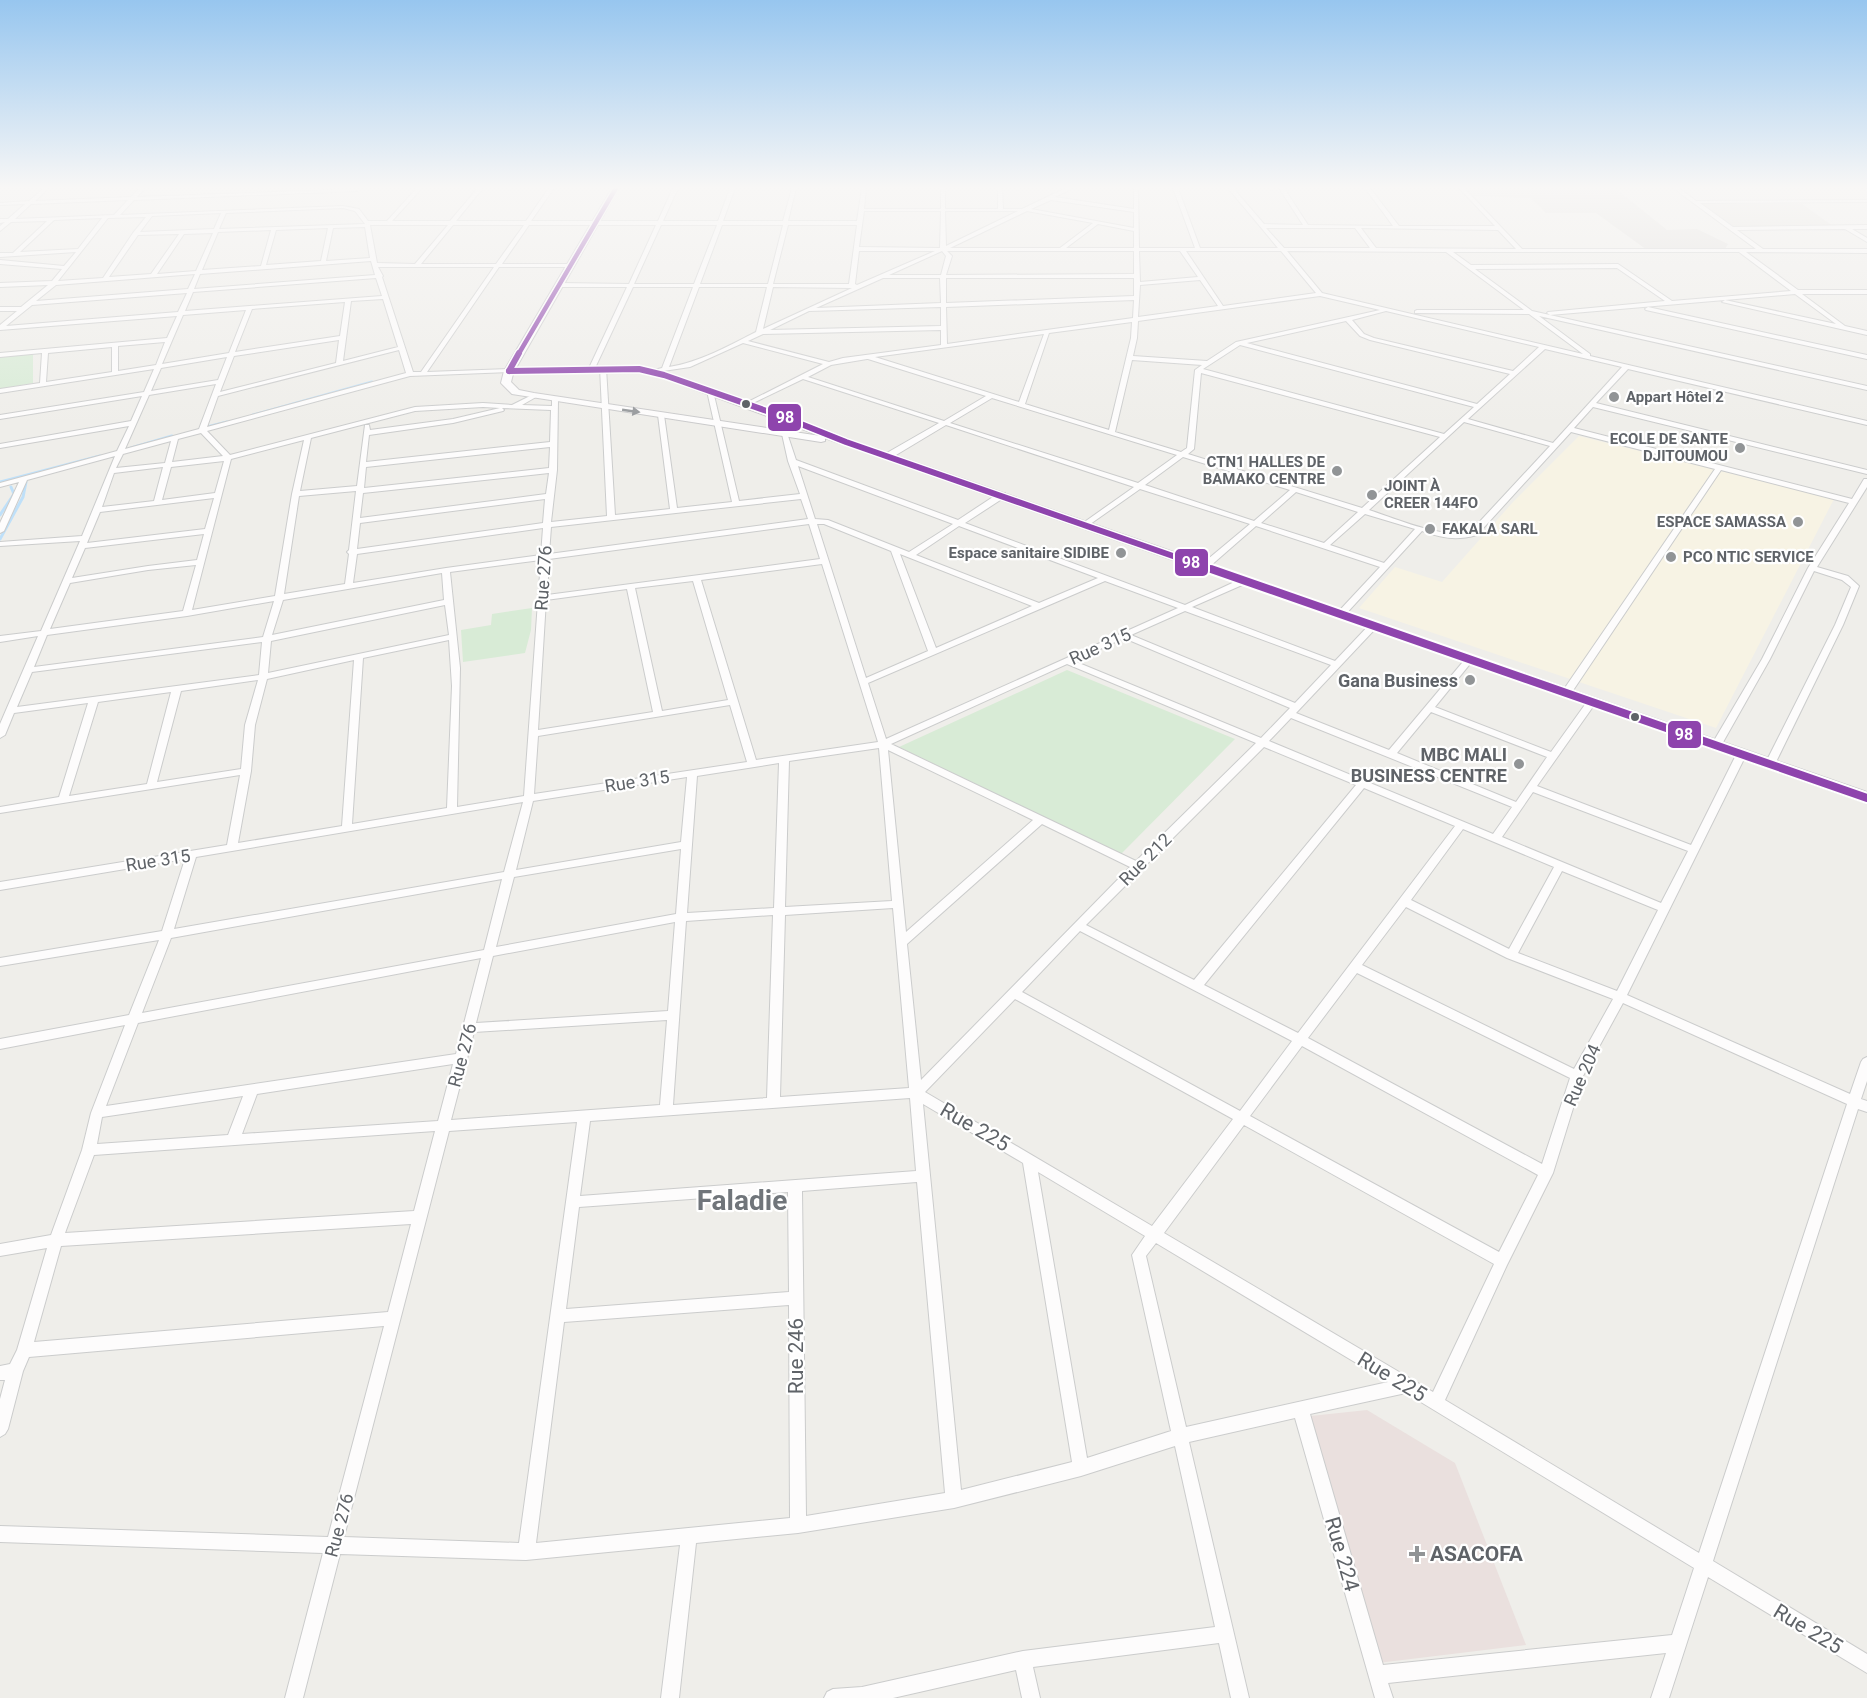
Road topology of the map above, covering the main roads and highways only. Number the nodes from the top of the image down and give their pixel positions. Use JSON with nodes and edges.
{"nodes":[{"id":1,"x":570,"y":267,"type":"edge"},
{"id":2,"x":509,"y":371,"type":"junction"},
{"id":3,"x":846,"y":442,"type":"junction"},
{"id":4,"x":1867,"y":798,"type":"edge"}],
"edges":[{"from":1,"to":2,"type":"main road"},
{"from":2,"to":3,"type":"main road"},
{"from":2,"to":3,"type":"main road","one_way":true},
{"from":3,"to":4,"type":"main road"}]}
